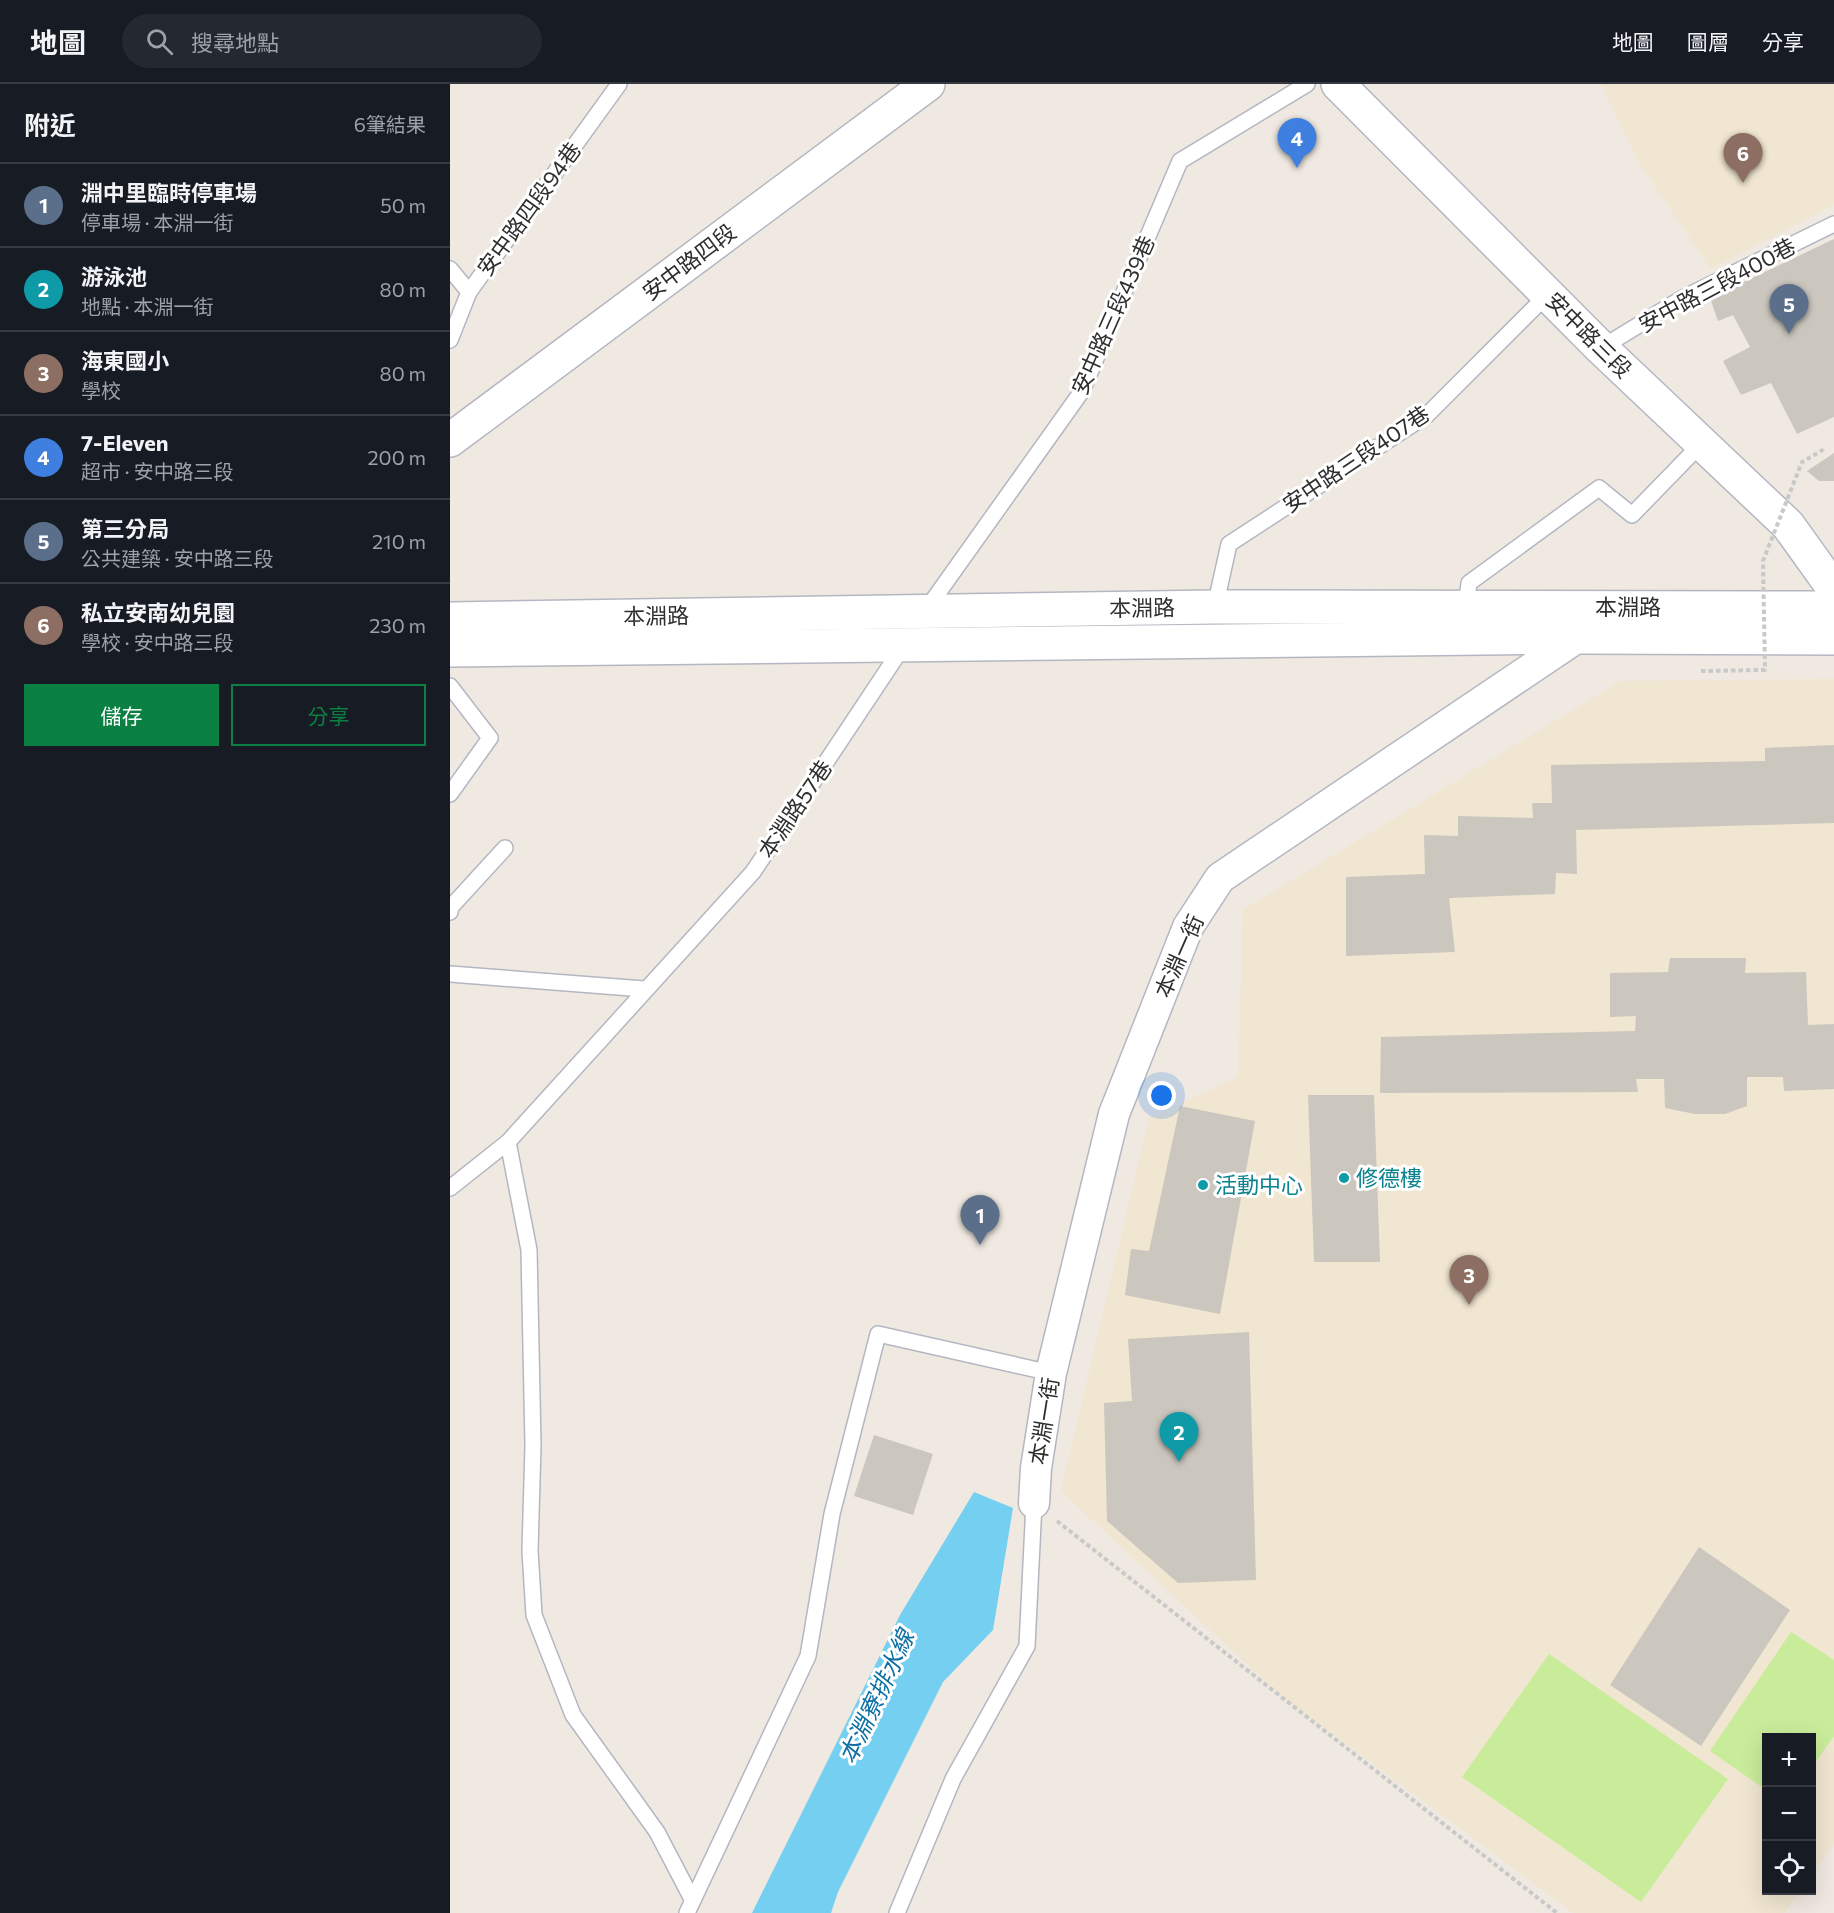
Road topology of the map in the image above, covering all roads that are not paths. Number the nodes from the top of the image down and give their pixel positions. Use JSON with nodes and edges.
{"nodes":[{"id":1,"x":618,"y":84,"type":"edge"},
{"id":2,"x":928,"y":84,"type":"edge"},
{"id":3,"x":1307,"y":84,"type":"edge"},
{"id":4,"x":1338,"y":84,"type":"edge"},
{"id":5,"x":1834,"y":224,"type":"edge"},
{"id":6,"x":450,"y":269,"type":"edge"},
{"id":7,"x":469,"y":292,"type":"junction"},
{"id":8,"x":1548,"y":295,"type":"junction"},
{"id":9,"x":450,"y":340,"type":"edge"},
{"id":10,"x":1601,"y":348,"type":"junction"},
{"id":11,"x":450,"y":440,"type":"edge"},
{"id":12,"x":1701,"y":444,"type":"junction"},
{"id":13,"x":1834,"y":590,"type":"edge"},
{"id":14,"x":1215,"y":607,"type":"junction"},
{"id":15,"x":1466,"y":607,"type":"junction"},
{"id":16,"x":1616,"y":607,"type":"junction"},
{"id":17,"x":1834,"y":608,"type":"edge"},
{"id":18,"x":924,"y":612,"type":"junction"},
{"id":19,"x":450,"y":619,"type":"edge"},
{"id":20,"x":1580,"y":637,"type":"junction"},
{"id":21,"x":1834,"y":638,"type":"edge"},
{"id":22,"x":903,"y":646,"type":"junction"},
{"id":23,"x":450,"y":650,"type":"edge"},
{"id":24,"x":450,"y":686,"type":"edge"},
{"id":25,"x":450,"y":794,"type":"edge"},
{"id":26,"x":505,"y":848,"type":"dead end"},
{"id":27,"x":450,"y":912,"type":"edge"},
{"id":28,"x":450,"y":974,"type":"edge"},
{"id":29,"x":645,"y":989,"type":"junction"},
{"id":30,"x":508,"y":1142,"type":"junction"},
{"id":31,"x":450,"y":1188,"type":"edge"},
{"id":32,"x":1051,"y":1373,"type":"junction"},
{"id":33,"x":1034,"y":1503,"type":"joint"},
{"id":34,"x":690,"y":1906,"type":"edge"},
{"id":35,"x":897,"y":1913,"type":"edge"}],
"edges":[{"from":1,"to":7,"type":"lane","name":"安中路四段94巷"},
{"from":2,"to":11,"type":"street","name":"安中路四段"},
{"from":3,"to":18,"type":"lane","name":"安中路三段439巷"},
{"from":4,"to":8,"type":"street","name":"安中路三段"},
{"from":5,"to":10,"type":"lane","name":"安中路三段400巷"},
{"from":6,"to":7,"type":"lane"},
{"from":7,"to":9,"type":"lane","name":"安中路四段94巷"},
{"from":8,"to":10,"type":"street","name":"安中路三段"},
{"from":8,"to":14,"type":"lane","name":"安中路三段407巷"},
{"from":10,"to":12,"type":"street","name":"安中路三段"},
{"from":12,"to":13,"type":"street","name":"安中路三段"},
{"from":12,"to":15,"type":"lane"},
{"from":14,"to":15,"type":"street","name":"本淵路"},
{"from":14,"to":18,"type":"street","name":"本淵路"},
{"from":15,"to":16,"type":"street","name":"本淵路"},
{"from":16,"to":17,"type":"street","name":"本淵路"},
{"from":16,"to":20,"type":"street","name":"本淵一街"},
{"from":18,"to":19,"type":"street","name":"本淵路"},
{"from":18,"to":22,"type":"lane","name":"本淵路57巷"},
{"from":20,"to":21,"type":"street","name":"本淵路"},
{"from":20,"to":22,"type":"street","name":"本淵路"},
{"from":20,"to":32,"type":"street","name":"本淵一街"},
{"from":22,"to":23,"type":"street","name":"本淵路"},
{"from":22,"to":29,"type":"lane","name":"本淵路57巷"},
{"from":24,"to":25,"type":"lane"},
{"from":26,"to":27,"type":"lane"},
{"from":28,"to":29,"type":"lane"},
{"from":29,"to":30,"type":"lane","name":"本淵路57巷"},
{"from":30,"to":31,"type":"lane","name":"本淵路57巷"},
{"from":30,"to":34,"type":"lane"},
{"from":32,"to":33,"type":"street","name":"本淵一街"},
{"from":32,"to":34,"type":"lane"},
{"from":33,"to":35,"type":"lane"}]}
